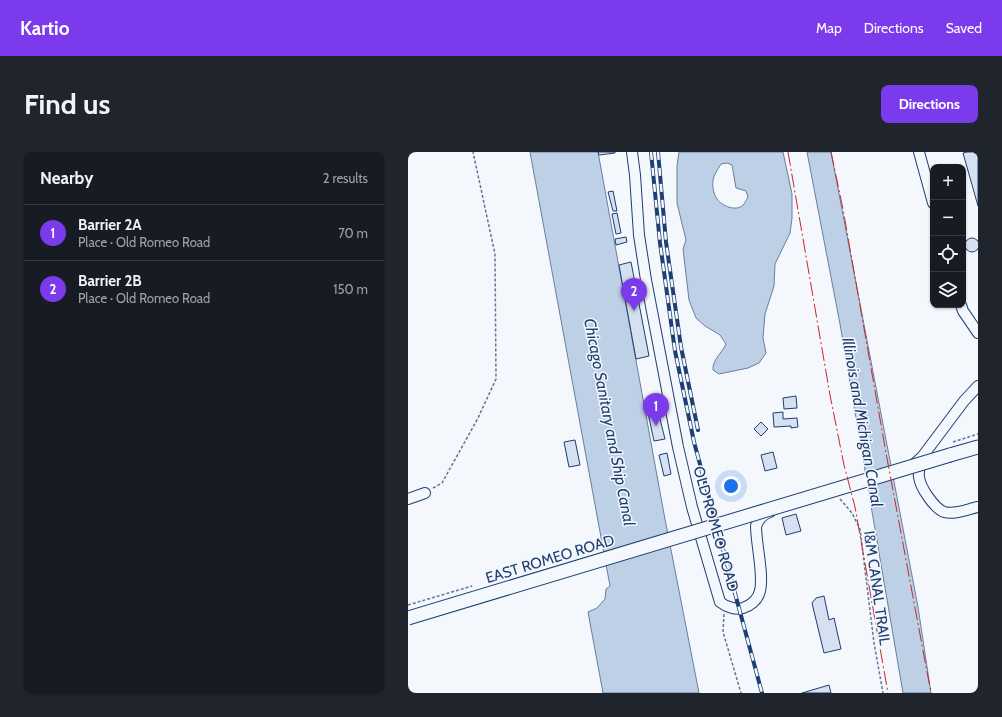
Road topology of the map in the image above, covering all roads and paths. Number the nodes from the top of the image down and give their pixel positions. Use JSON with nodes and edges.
{"nodes":[{"id":1,"x":473,"y":152,"type":"edge"},
{"id":2,"x":632,"y":152,"type":"edge"},
{"id":3,"x":919,"y":152,"type":"edge"},
{"id":4,"x":932,"y":200,"type":"edge"},
{"id":5,"x":962,"y":308,"type":"edge"},
{"id":6,"x":978,"y":334,"type":"edge"},
{"id":7,"x":978,"y":386,"type":"edge"},
{"id":8,"x":978,"y":434,"type":"edge"},
{"id":9,"x":978,"y":446,"type":"edge"},
{"id":10,"x":951,"y":449,"type":"junction"},
{"id":11,"x":922,"y":457,"type":"junction"},
{"id":12,"x":424,"y":493,"type":"joint"},
{"id":13,"x":836,"y":493,"type":"junction"},
{"id":14,"x":408,"y":499,"type":"edge"},
{"id":15,"x":978,"y":507,"type":"edge"},
{"id":16,"x":725,"y":606,"type":"junction"},
{"id":17,"x":408,"y":618,"type":"edge"},
{"id":18,"x":742,"y":693,"type":"edge"},
{"id":19,"x":883,"y":693,"type":"edge"}],
"edges":[{"from":1,"to":12,"type":"path"},
{"from":2,"to":16,"type":"street","name":"OLD ROMEO ROAD"},
{"from":3,"to":4,"type":"street"},
{"from":5,"to":6,"type":"street"},
{"from":7,"to":11,"type":"street","name":"OLD ROMEO ROAD"},
{"from":8,"to":10,"type":"path"},
{"from":9,"to":10,"type":"main road","name":"EAST ROMEO ROAD"},
{"from":10,"to":17,"type":"main road","name":"EAST ROMEO ROAD","bridge":true},
{"from":11,"to":13,"type":"street","name":"OLD ROMEO ROAD"},
{"from":11,"to":15,"type":"street"},
{"from":12,"to":14,"type":"street"},
{"from":13,"to":16,"type":"street","name":"OLD ROMEO ROAD"},
{"from":13,"to":19,"type":"path","name":"I&M CANAL TRAIL"},
{"from":16,"to":18,"type":"path"}]}
